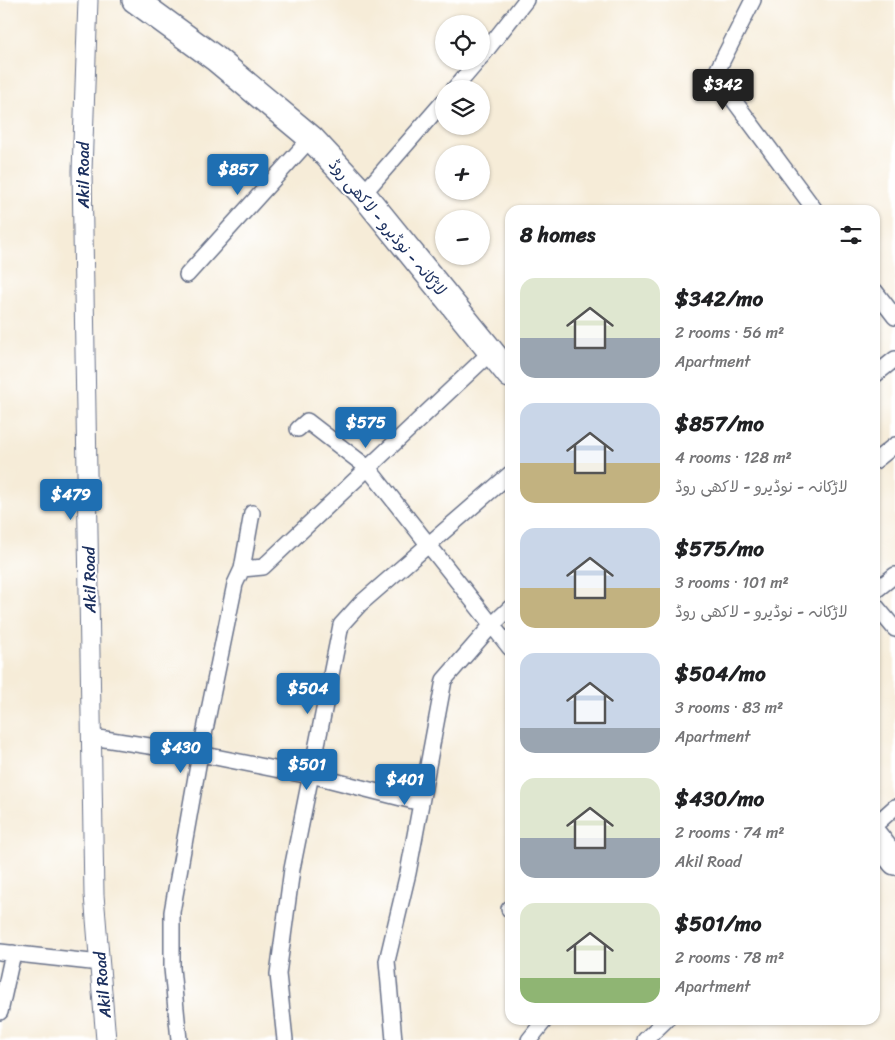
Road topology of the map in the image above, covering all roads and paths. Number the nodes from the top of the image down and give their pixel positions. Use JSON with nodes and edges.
{"nodes":[{"id":1,"x":88,"y":0,"type":"edge"},
{"id":2,"x":134,"y":0,"type":"edge"},
{"id":3,"x":526,"y":0,"type":"edge"},
{"id":4,"x":753,"y":0,"type":"edge"},
{"id":5,"x":490,"y":46,"type":"edge"},
{"id":6,"x":470,"y":70,"type":"edge"},
{"id":7,"x":462,"y":80,"type":"edge"},
{"id":8,"x":435,"y":111,"type":"edge"},
{"id":9,"x":310,"y":138,"type":"junction"},
{"id":10,"x":363,"y":194,"type":"junction"},
{"id":11,"x":811,"y":205,"type":"edge"},
{"id":12,"x":187,"y":275,"type":"dead end"},
{"id":13,"x":880,"y":300,"type":"edge"},
{"id":14,"x":895,"y":317,"type":"edge"},
{"id":15,"x":491,"y":352,"type":"junction"},
{"id":16,"x":895,"y":359,"type":"edge"},
{"id":17,"x":505,"y":369,"type":"edge"},
{"id":18,"x":880,"y":371,"type":"edge"},
{"id":19,"x":298,"y":429,"type":"dead end"},
{"id":20,"x":895,"y":445,"type":"edge"},
{"id":21,"x":880,"y":456,"type":"edge"},
{"id":22,"x":368,"y":468,"type":"junction"},
{"id":23,"x":505,"y":478,"type":"edge"},
{"id":24,"x":252,"y":513,"type":"dead end"},
{"id":25,"x":429,"y":544,"type":"junction"},
{"id":26,"x":242,"y":570,"type":"junction"},
{"id":27,"x":895,"y":574,"type":"edge"},
{"id":28,"x":880,"y":586,"type":"edge"},
{"id":29,"x":880,"y":611,"type":"edge"},
{"id":30,"x":505,"y":613,"type":"edge"},
{"id":31,"x":491,"y":626,"type":"junction"},
{"id":32,"x":895,"y":629,"type":"edge"},
{"id":33,"x":505,"y":642,"type":"edge"},
{"id":34,"x":92,"y":737,"type":"junction"},
{"id":35,"x":200,"y":754,"type":"junction"},
{"id":36,"x":311,"y":775,"type":"junction"},
{"id":37,"x":421,"y":803,"type":"junction"},
{"id":38,"x":895,"y":807,"type":"edge"},
{"id":39,"x":880,"y":820,"type":"edge"},
{"id":40,"x":880,"y":842,"type":"edge"},
{"id":41,"x":895,"y":862,"type":"edge"},
{"id":42,"x":6,"y":953,"type":"edge"},
{"id":43,"x":100,"y":963,"type":"junction"},
{"id":44,"x":0,"y":1012,"type":"edge"},
{"id":45,"x":541,"y":1025,"type":"edge"},
{"id":46,"x":661,"y":1025,"type":"edge"},
{"id":47,"x":106,"y":1040,"type":"edge"},
{"id":48,"x":179,"y":1040,"type":"edge"},
{"id":49,"x":285,"y":1040,"type":"edge"},
{"id":50,"x":394,"y":1040,"type":"edge"},
{"id":51,"x":529,"y":1040,"type":"edge"},
{"id":52,"x":645,"y":1040,"type":"edge"}],
"edges":[{"from":1,"to":34,"type":"street","name":"Akil Road"},
{"from":2,"to":9,"type":"highway","name":"لاڑکانہ - نوڈیرو - لاکھی روڈ"},
{"from":3,"to":5,"type":"street"},
{"from":4,"to":11,"type":"street"},
{"from":6,"to":7,"type":"street"},
{"from":8,"to":10,"type":"street"},
{"from":9,"to":10,"type":"highway","name":"لاڑکانہ - نوڈیرو - لاکھی روڈ"},
{"from":9,"to":12,"type":"street"},
{"from":10,"to":15,"type":"highway","name":"لاڑکانہ - نوڈیرو - لاکھی روڈ"},
{"from":13,"to":14,"type":"street"},
{"from":15,"to":17,"type":"highway","name":"لاڑکانہ - نوڈیرو - لاکھی روڈ"},
{"from":15,"to":22,"type":"street"},
{"from":16,"to":18,"type":"street"},
{"from":19,"to":22,"type":"street"},
{"from":20,"to":21,"type":"street"},
{"from":22,"to":25,"type":"street"},
{"from":22,"to":26,"type":"street"},
{"from":23,"to":25,"type":"street"},
{"from":24,"to":26,"type":"street"},
{"from":25,"to":31,"type":"street"},
{"from":25,"to":36,"type":"street"},
{"from":26,"to":35,"type":"street"},
{"from":27,"to":28,"type":"street"},
{"from":29,"to":32,"type":"street"},
{"from":30,"to":31,"type":"street"},
{"from":31,"to":33,"type":"street"},
{"from":31,"to":37,"type":"street"},
{"from":34,"to":35,"type":"street"},
{"from":34,"to":43,"type":"street","name":"Akil Road"},
{"from":35,"to":36,"type":"street"},
{"from":35,"to":48,"type":"street"},
{"from":36,"to":37,"type":"street"},
{"from":36,"to":49,"type":"street"},
{"from":37,"to":50,"type":"street"},
{"from":38,"to":39,"type":"street"},
{"from":40,"to":41,"type":"highway"},
{"from":42,"to":43,"type":"street"},
{"from":42,"to":44,"type":"street"},
{"from":43,"to":47,"type":"street","name":"Akil Road"},
{"from":45,"to":51,"type":"street"},
{"from":46,"to":52,"type":"street"}]}
